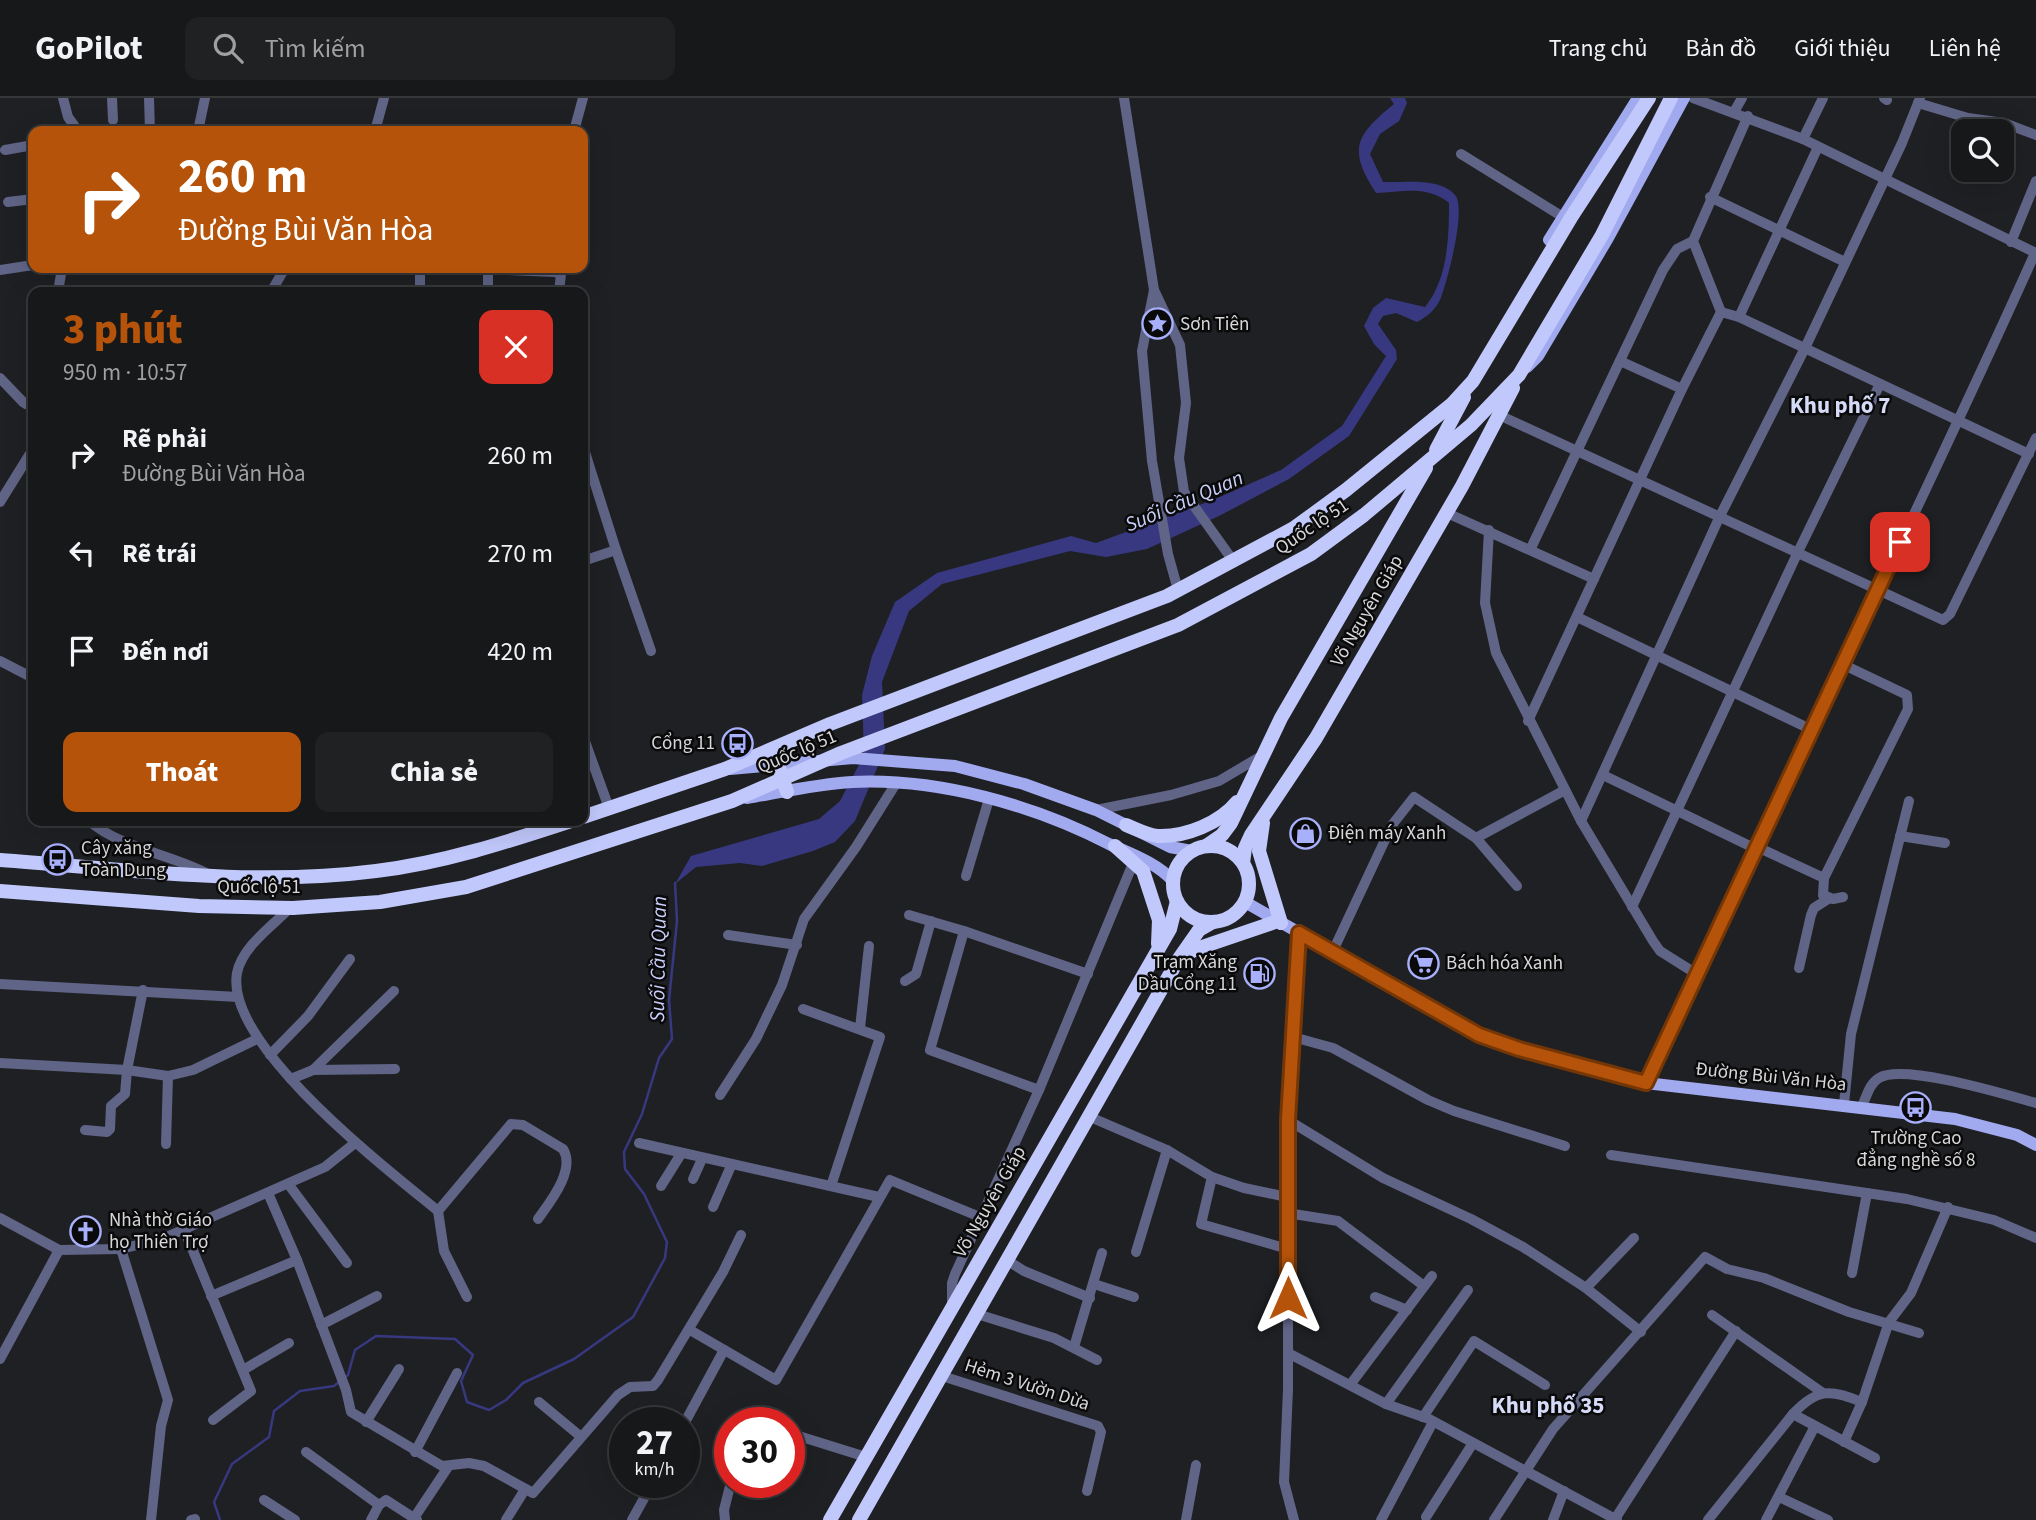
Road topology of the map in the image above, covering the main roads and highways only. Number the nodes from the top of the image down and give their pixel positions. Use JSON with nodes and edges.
{"nodes":[{"id":1,"x":1638,"y":98,"type":"edge"},
{"id":2,"x":1649,"y":98,"type":"edge"},
{"id":3,"x":1671,"y":98,"type":"edge"},
{"id":4,"x":1684,"y":98,"type":"edge"},
{"id":5,"x":1478,"y":361,"type":"junction"},
{"id":6,"x":1519,"y":375,"type":"junction"},
{"id":7,"x":1472,"y":381,"type":"junction"},
{"id":8,"x":1444,"y":419,"type":"junction"},
{"id":9,"x":1464,"y":431,"type":"junction"},
{"id":10,"x":1485,"y":444,"type":"junction"},
{"id":11,"x":1431,"y":458,"type":"junction"},
{"id":12,"x":773,"y":749,"type":"junction"},
{"id":13,"x":847,"y":756,"type":"junction"},
{"id":14,"x":725,"y":769,"type":"junction"},
{"id":15,"x":783,"y":778,"type":"junction"},
{"id":16,"x":1248,"y":787,"type":"junction"},
{"id":17,"x":588,"y":815,"type":"edge"},
{"id":18,"x":1264,"y":817,"type":"junction"},
{"id":19,"x":1126,"y":825,"type":"junction"},
{"id":20,"x":555,"y":826,"type":"edge"},
{"id":21,"x":1115,"y":846,"type":"junction"},
{"id":22,"x":1206,"y":846,"type":"junction"},
{"id":23,"x":1192,"y":851,"type":"junction"},
{"id":24,"x":0,"y":860,"type":"edge"},
{"id":25,"x":1243,"y":863,"type":"junction"},
{"id":26,"x":1173,"y":881,"type":"junction"},
{"id":27,"x":0,"y":891,"type":"edge"},
{"id":28,"x":1177,"y":901,"type":"junction"},
{"id":29,"x":1245,"y":902,"type":"junction"},
{"id":30,"x":1213,"y":922,"type":"junction"},
{"id":31,"x":1279,"y":922,"type":"junction"},
{"id":32,"x":1157,"y":950,"type":"junction"},
{"id":33,"x":1178,"y":960,"type":"junction"},
{"id":34,"x":2036,"y":1145,"type":"edge"},
{"id":35,"x":830,"y":1520,"type":"edge"},
{"id":36,"x":859,"y":1520,"type":"edge"}],
"edges":[{"from":1,"to":5,"type":"main road","name":"Quốc lộ 51"},
{"from":2,"to":7,"type":"highway"},
{"from":3,"to":6,"type":"highway","name":"Quốc lộ 51"},
{"from":4,"to":6,"type":"main road","name":"Quốc lộ 51"},
{"from":5,"to":7,"type":"highway","name":"Võ Nguyên Giáp"},
{"from":5,"to":8,"type":"main road","name":"Quốc lộ 51"},
{"from":6,"to":9,"type":"highway","name":"Quốc lộ 51"},
{"from":6,"to":10,"type":"highway","name":"Võ Nguyên Giáp"},
{"from":7,"to":8,"type":"highway","name":"Võ Nguyên Giáp"},
{"from":8,"to":9,"type":"highway"},
{"from":8,"to":11,"type":"highway","name":"Võ Nguyên Giáp"},
{"from":8,"to":12,"type":"highway","name":"Quốc lộ 51"},
{"from":9,"to":10,"type":"highway"},
{"from":9,"to":11,"type":"highway","name":"Quốc lộ 51"},
{"from":10,"to":18,"type":"highway","name":"Võ Nguyên Giáp"},
{"from":11,"to":13,"type":"highway","name":"Quốc lộ 51"},
{"from":11,"to":16,"type":"highway","name":"Võ Nguyên Giáp"},
{"from":12,"to":14,"type":"highway","name":"Quốc lộ 51"},
{"from":12,"to":15,"type":"highway"},
{"from":13,"to":15,"type":"highway","name":"Quốc lộ 51"},
{"from":13,"to":19,"type":"main road"},
{"from":14,"to":15,"type":"main road"},
{"from":14,"to":17,"type":"highway","name":"Quốc lộ 51"},
{"from":15,"to":21,"type":"main road"},
{"from":15,"to":27,"type":"highway","name":"Quốc lộ 51"},
{"from":16,"to":19,"type":"highway"},
{"from":16,"to":22,"type":"highway","name":"Võ Nguyên Giáp"},
{"from":18,"to":25,"type":"highway","name":"Võ Nguyên Giáp"},
{"from":18,"to":31,"type":"highway"},
{"from":19,"to":23,"type":"main road"},
{"from":20,"to":24,"type":"highway","name":"Quốc lộ 51"},
{"from":21,"to":26,"type":"main road"},
{"from":21,"to":32,"type":"highway"},
{"from":22,"to":23,"type":"highway"},
{"from":22,"to":25,"type":"highway"},
{"from":23,"to":26,"type":"highway"},
{"from":25,"to":29,"type":"highway"},
{"from":26,"to":28,"type":"highway"},
{"from":28,"to":30,"type":"highway"},
{"from":28,"to":32,"type":"highway","name":"Võ Nguyên Giáp"},
{"from":29,"to":30,"type":"highway"},
{"from":29,"to":31,"type":"main road","name":"Đường Bùi Văn Hòa"},
{"from":30,"to":33,"type":"highway"},
{"from":31,"to":33,"type":"highway"},
{"from":31,"to":34,"type":"main road","name":"Đường Bùi Văn Hòa"},
{"from":32,"to":35,"type":"highway","name":"Võ Nguyên Giáp"},
{"from":33,"to":36,"type":"highway"}]}
